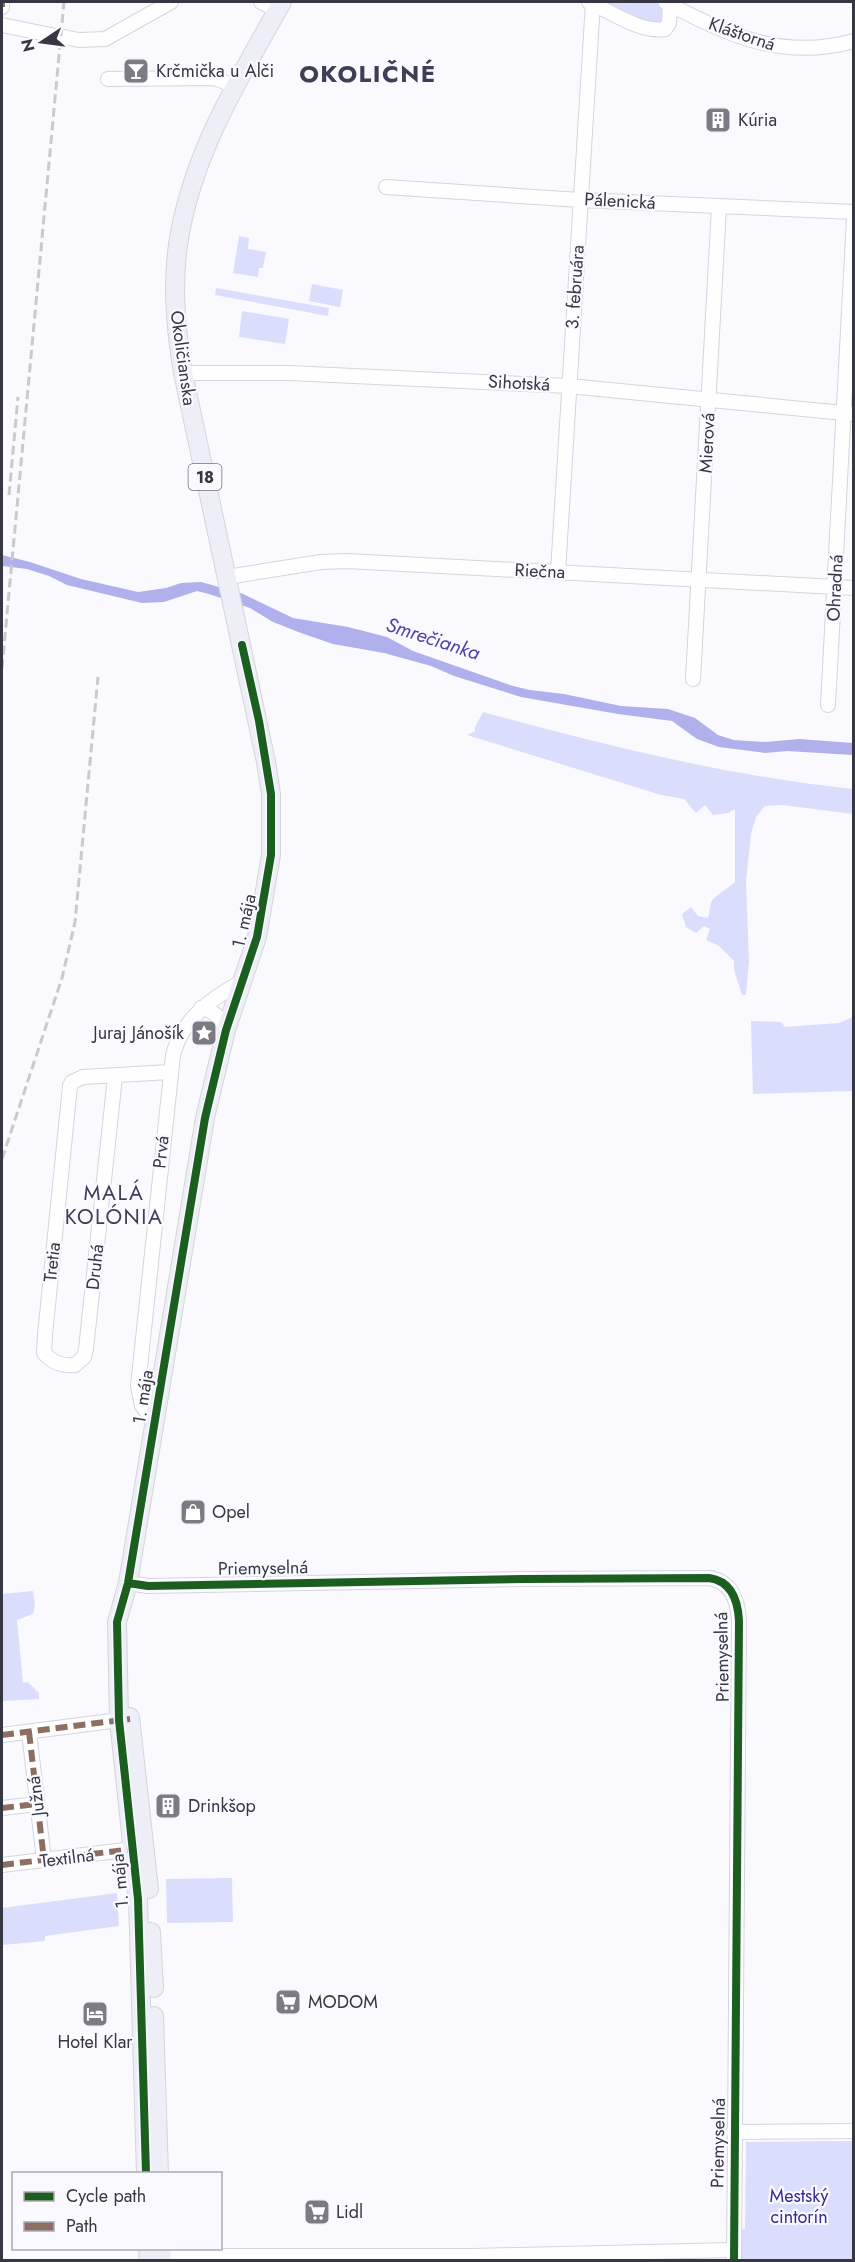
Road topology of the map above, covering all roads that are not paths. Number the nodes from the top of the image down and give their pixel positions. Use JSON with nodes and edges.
{"nodes":[{"id":1,"x":2,"y":2,"type":"edge"},
{"id":2,"x":171,"y":2,"type":"edge"},
{"id":3,"x":591,"y":2,"type":"edge"},
{"id":4,"x":668,"y":3,"type":"edge"},
{"id":5,"x":273,"y":4,"type":"edge"},
{"id":6,"x":2,"y":7,"type":"edge"},
{"id":7,"x":2,"y":25,"type":"edge"},
{"id":8,"x":854,"y":41,"type":"edge"},
{"id":9,"x":108,"y":79,"type":"dead end"},
{"id":10,"x":234,"y":86,"type":"junction"},
{"id":11,"x":386,"y":187,"type":"dead end"},
{"id":12,"x":580,"y":200,"type":"junction"},
{"id":13,"x":719,"y":207,"type":"junction"},
{"id":14,"x":854,"y":212,"type":"edge"},
{"id":15,"x":854,"y":218,"type":"edge"},
{"id":16,"x":183,"y":373,"type":"junction"},
{"id":17,"x":569,"y":386,"type":"junction"},
{"id":18,"x":709,"y":400,"type":"junction"},
{"id":19,"x":848,"y":414,"type":"edge"},
{"id":20,"x":558,"y":572,"type":"junction"},
{"id":21,"x":228,"y":580,"type":"junction"},
{"id":22,"x":699,"y":580,"type":"junction"},
{"id":23,"x":835,"y":587,"type":"junction"},
{"id":24,"x":854,"y":588,"type":"edge"},
{"id":25,"x":240,"y":635,"type":"joint"},
{"id":26,"x":693,"y":679,"type":"dead end"},
{"id":27,"x":828,"y":705,"type":"dead end"},
{"id":28,"x":243,"y":981,"type":"junction"},
{"id":29,"x":201,"y":1008,"type":"junction"},
{"id":30,"x":226,"y":1030,"type":"junction"},
{"id":31,"x":170,"y":1072,"type":"junction"},
{"id":32,"x":114,"y":1077,"type":"junction"},
{"id":33,"x":45,"y":1335,"type":"joint"},
{"id":34,"x":154,"y":1421,"type":"junction"},
{"id":35,"x":128,"y":1583,"type":"junction"},
{"id":36,"x":124,"y":1720,"type":"junction"},
{"id":37,"x":29,"y":1732,"type":"junction"},
{"id":38,"x":2,"y":1735,"type":"edge"},
{"id":39,"x":37,"y":1804,"type":"junction"},
{"id":40,"x":2,"y":1808,"type":"edge"},
{"id":41,"x":133,"y":1850,"type":"junction"},
{"id":42,"x":44,"y":1860,"type":"junction"},
{"id":43,"x":2,"y":1865,"type":"edge"},
{"id":44,"x":854,"y":2131,"type":"edge"},
{"id":45,"x":734,"y":2132,"type":"junction"},
{"id":46,"x":146,"y":2172,"type":"edge"},
{"id":47,"x":159,"y":2172,"type":"edge"},
{"id":48,"x":155,"y":2255,"type":"edge"},
{"id":49,"x":733,"y":2255,"type":"edge"},
{"id":50,"x":672,"y":2256,"type":"edge"},
{"id":51,"x":472,"y":2258,"type":"edge"},
{"id":52,"x":356,"y":2259,"type":"edge"}],
"edges":[{"from":1,"to":6,"type":"street"},
{"from":2,"to":7,"type":"street"},
{"from":3,"to":4,"type":"street","name":"Kláštorná"},
{"from":3,"to":12,"type":"street","name":"3. februára"},
{"from":4,"to":8,"type":"street","name":"Kláštorná"},
{"from":5,"to":10,"type":"main road","name":"Okoličianska","number":"18"},
{"from":9,"to":10,"type":"street"},
{"from":10,"to":16,"type":"main road","name":"Okoličianska","number":"18"},
{"from":11,"to":12,"type":"street","name":"Pálenická"},
{"from":12,"to":13,"type":"street","name":"Pálenická"},
{"from":12,"to":17,"type":"street","name":"3. februára"},
{"from":13,"to":14,"type":"street","name":"Pálenická"},
{"from":13,"to":18,"type":"street","name":"Mierová"},
{"from":15,"to":19,"type":"street","name":"Ohradná"},
{"from":16,"to":17,"type":"street","name":"Sihotská"},
{"from":16,"to":21,"type":"main road","name":"Okoličianska","number":"18"},
{"from":17,"to":18,"type":"street","name":"Sihotská"},
{"from":17,"to":20,"type":"street","name":"3. februára"},
{"from":18,"to":19,"type":"street","name":"Sihotská"},
{"from":18,"to":22,"type":"street","name":"Mierová"},
{"from":19,"to":23,"type":"street","name":"Ohradná"},
{"from":20,"to":21,"type":"street","name":"Riečna"},
{"from":20,"to":22,"type":"street","name":"Riečna"},
{"from":21,"to":25,"type":"main road","name":"Okoličianska","number":"18"},
{"from":22,"to":23,"type":"street","name":"Riečna"},
{"from":22,"to":26,"type":"street","name":"Mierová"},
{"from":23,"to":24,"type":"street","name":"Riečna"},
{"from":23,"to":27,"type":"street","name":"Ohradná"},
{"from":25,"to":28,"type":"main road","name":"1. mája","number":"18"},
{"from":28,"to":29,"type":"street","name":"Prvá"},
{"from":28,"to":30,"type":"main road","name":"1. mája","number":"18"},
{"from":29,"to":30,"type":"street"},
{"from":29,"to":31,"type":"street","name":"Prvá"},
{"from":30,"to":34,"type":"main road","name":"1. mája","number":"18"},
{"from":31,"to":32,"type":"street"},
{"from":31,"to":34,"type":"street","name":"Prvá"},
{"from":32,"to":33,"type":"street","name":"Tretia"},
{"from":32,"to":33,"type":"street","name":"Druhá"},
{"from":34,"to":35,"type":"main road","name":"1. mája","number":"18"},
{"from":35,"to":36,"type":"main road","name":"1. mája","number":"18"},
{"from":35,"to":45,"type":"street","name":"Priemyselná"},
{"from":36,"to":37,"type":"street"},
{"from":36,"to":41,"type":"main road","name":"1. mája","number":"18"},
{"from":36,"to":47,"type":"main road","name":"1. mája","number":"18"},
{"from":37,"to":38,"type":"street"},
{"from":37,"to":39,"type":"street","name":"Južná"},
{"from":39,"to":40,"type":"street"},
{"from":39,"to":42,"type":"street","name":"Južná"},
{"from":41,"to":42,"type":"street","name":"Textilná"},
{"from":41,"to":46,"type":"main road","name":"1. mája","number":"18"},
{"from":42,"to":43,"type":"street","name":"Textilná"},
{"from":44,"to":45,"type":"street","name":"Priemyselná"},
{"from":45,"to":49,"type":"street","name":"Priemyselná"},
{"from":48,"to":52,"type":"street"},
{"from":49,"to":50,"type":"street"},
{"from":50,"to":51,"type":"street"},
{"from":51,"to":52,"type":"street"}]}
